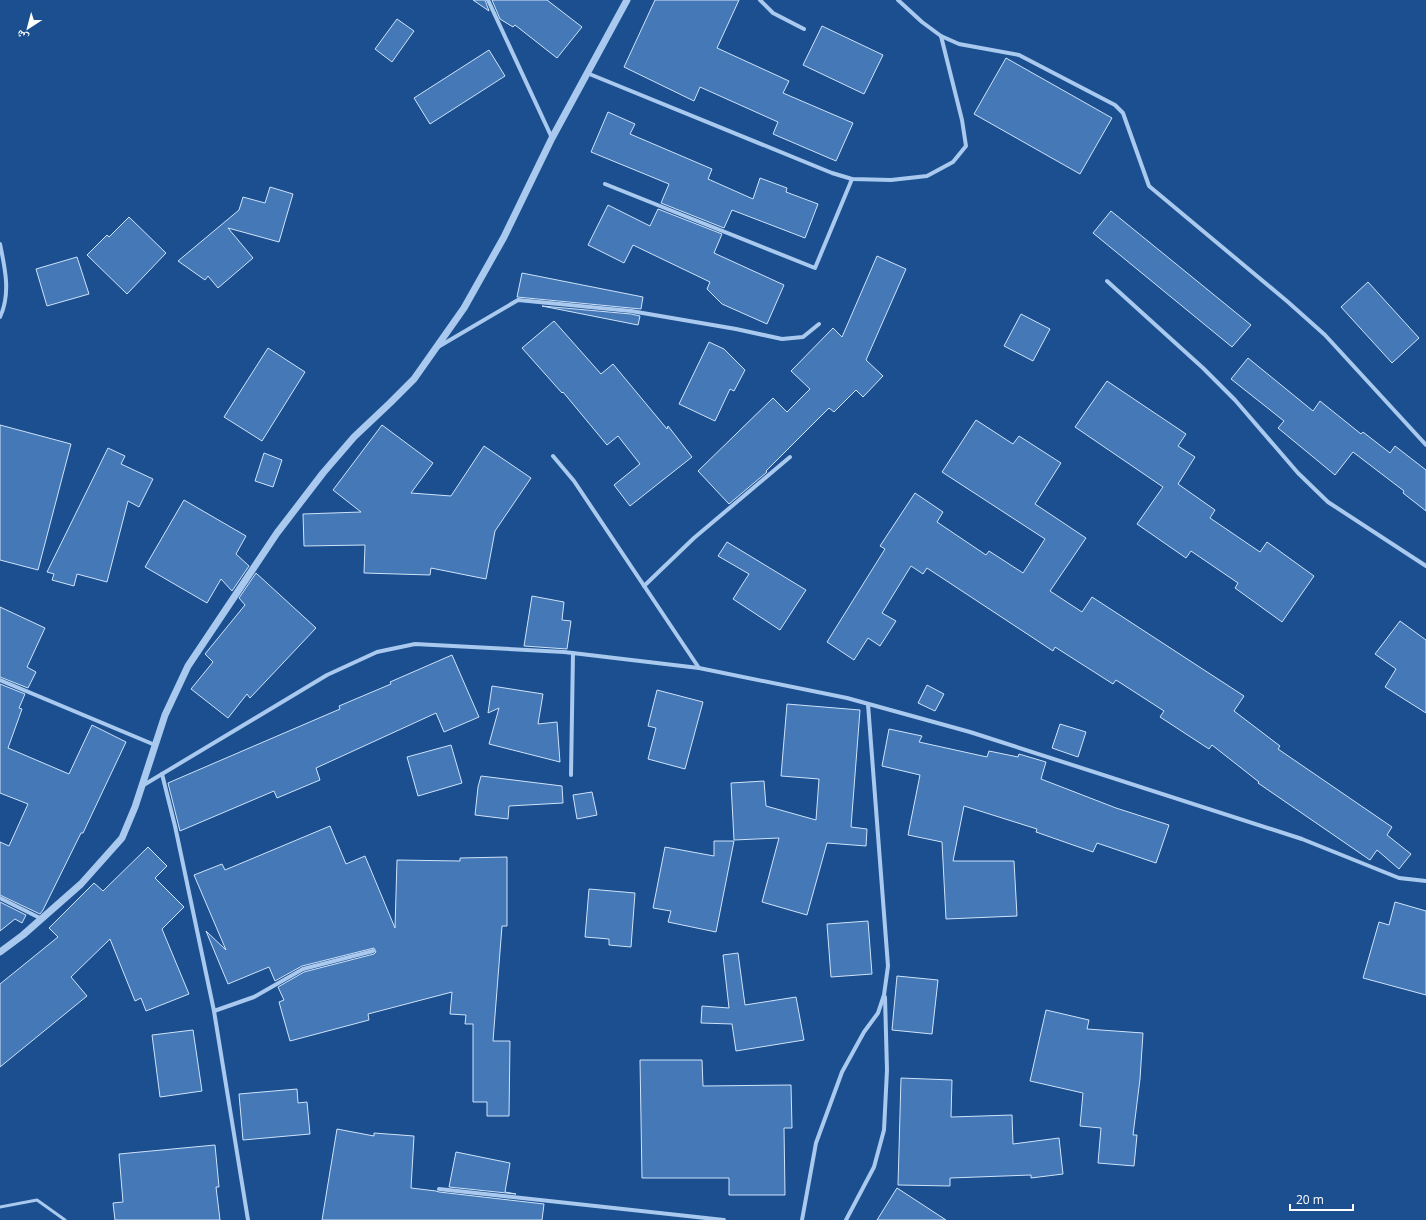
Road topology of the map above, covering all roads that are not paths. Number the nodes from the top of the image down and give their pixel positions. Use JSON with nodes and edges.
{"nodes":[{"id":1,"x":488,"y":0,"type":"edge"},
{"id":2,"x":627,"y":0,"type":"edge"},
{"id":3,"x":760,"y":0,"type":"edge"},
{"id":4,"x":898,"y":0,"type":"edge"},
{"id":5,"x":804,"y":29,"type":"dead end"},
{"id":6,"x":941,"y":36,"type":"junction"},
{"id":7,"x":588,"y":73,"type":"junction"},
{"id":8,"x":552,"y":138,"type":"junction"},
{"id":9,"x":852,"y":179,"type":"junction"},
{"id":10,"x":605,"y":184,"type":"dead end"},
{"id":11,"x":0,"y":244,"type":"edge"},
{"id":12,"x":1107,"y":281,"type":"dead end"},
{"id":13,"x":0,"y":317,"type":"edge"},
{"id":14,"x":819,"y":324,"type":"dead end"},
{"id":15,"x":436,"y":348,"type":"junction"},
{"id":16,"x":1426,"y":445,"type":"edge"},
{"id":17,"x":553,"y":456,"type":"dead end"},
{"id":18,"x":790,"y":457,"type":"dead end"},
{"id":19,"x":1426,"y":566,"type":"edge"},
{"id":20,"x":644,"y":586,"type":"junction"},
{"id":21,"x":573,"y":653,"type":"junction"},
{"id":22,"x":699,"y":668,"type":"junction"},
{"id":23,"x":0,"y":680,"type":"edge"},
{"id":24,"x":868,"y":704,"type":"junction"},
{"id":25,"x":155,"y":745,"type":"junction"},
{"id":26,"x":162,"y":774,"type":"junction"},
{"id":27,"x":571,"y":775,"type":"dead end"},
{"id":28,"x":141,"y":787,"type":"junction"},
{"id":29,"x":1426,"y":881,"type":"edge"},
{"id":30,"x":0,"y":898,"type":"edge"},
{"id":31,"x":42,"y":919,"type":"junction"},
{"id":32,"x":373,"y":951,"type":"dead end"},
{"id":33,"x":0,"y":952,"type":"edge"},
{"id":34,"x":884,"y":995,"type":"junction"},
{"id":35,"x":214,"y":1011,"type":"junction"},
{"id":36,"x":439,"y":1190,"type":"dead end"},
{"id":37,"x":0,"y":1207,"type":"edge"},
{"id":38,"x":65,"y":1220,"type":"edge"},
{"id":39,"x":248,"y":1220,"type":"edge"},
{"id":40,"x":724,"y":1220,"type":"edge"},
{"id":41,"x":802,"y":1220,"type":"edge"},
{"id":42,"x":846,"y":1220,"type":"edge"}],
"edges":[{"from":1,"to":8,"type":"street"},
{"from":2,"to":7,"type":"street"},
{"from":3,"to":5,"type":"street"},
{"from":4,"to":6,"type":"street"},
{"from":6,"to":9,"type":"street"},
{"from":6,"to":16,"type":"street"},
{"from":7,"to":8,"type":"street"},
{"from":7,"to":9,"type":"street"},
{"from":8,"to":15,"type":"street"},
{"from":9,"to":10,"type":"street"},
{"from":11,"to":13,"type":"street"},
{"from":12,"to":19,"type":"street"},
{"from":14,"to":15,"type":"street"},
{"from":15,"to":25,"type":"street"},
{"from":17,"to":20,"type":"street"},
{"from":18,"to":20,"type":"street"},
{"from":20,"to":22,"type":"street"},
{"from":21,"to":22,"type":"street"},
{"from":21,"to":26,"type":"street"},
{"from":21,"to":27,"type":"street"},
{"from":22,"to":24,"type":"street"},
{"from":23,"to":25,"type":"street"},
{"from":24,"to":29,"type":"street"},
{"from":24,"to":34,"type":"street"},
{"from":25,"to":28,"type":"street"},
{"from":26,"to":28,"type":"street"},
{"from":26,"to":35,"type":"street"},
{"from":28,"to":31,"type":"street"},
{"from":30,"to":31,"type":"street"},
{"from":31,"to":33,"type":"street"},
{"from":32,"to":35,"type":"street"},
{"from":34,"to":41,"type":"street"},
{"from":34,"to":42,"type":"street"},
{"from":35,"to":39,"type":"street"},
{"from":36,"to":40,"type":"street"},
{"from":37,"to":38,"type":"lane"}]}
